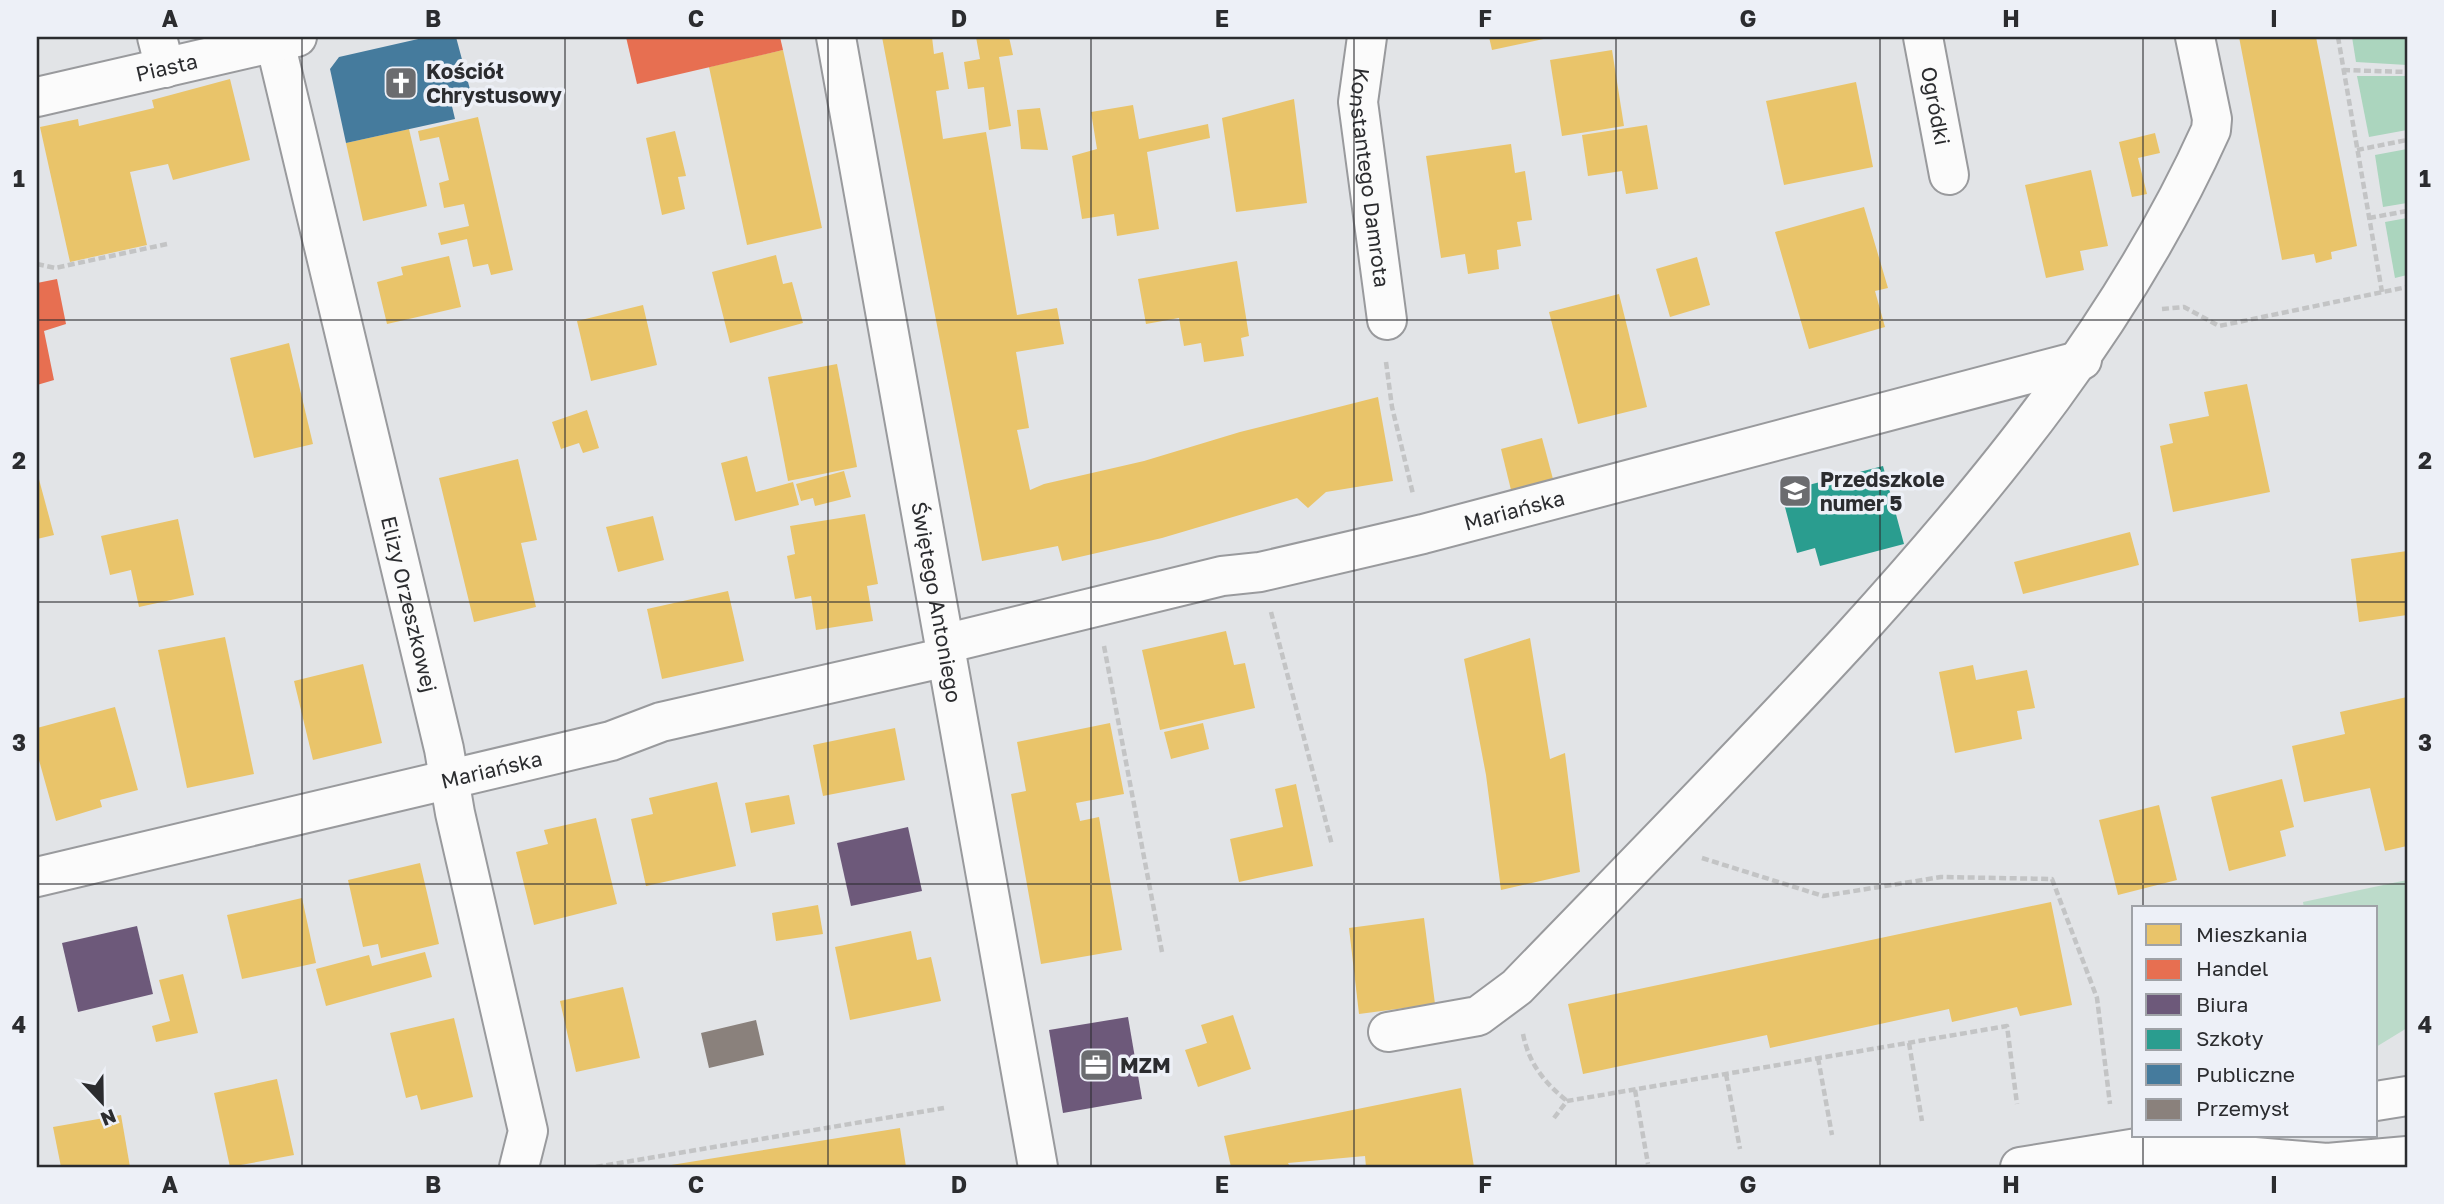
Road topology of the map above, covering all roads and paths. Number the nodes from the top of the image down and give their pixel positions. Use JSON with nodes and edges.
{"nodes":[{"id":1,"x":836,"y":37,"type":"edge"},
{"id":2,"x":1367,"y":37,"type":"edge"},
{"id":3,"x":1923,"y":37,"type":"edge"},
{"id":4,"x":2195,"y":37,"type":"edge"},
{"id":5,"x":2338,"y":37,"type":"edge"},
{"id":6,"x":286,"y":39,"type":"edge"},
{"id":7,"x":161,"y":52,"type":"edge"},
{"id":8,"x":2343,"y":70,"type":"junction"},
{"id":9,"x":2407,"y":72,"type":"edge"},
{"id":10,"x":37,"y":97,"type":"edge"},
{"id":11,"x":2407,"y":140,"type":"edge"},
{"id":12,"x":2357,"y":150,"type":"junction"},
{"id":13,"x":1949,"y":175,"type":"dead end"},
{"id":14,"x":2407,"y":211,"type":"edge"},
{"id":15,"x":2369,"y":218,"type":"junction"},
{"id":16,"x":167,"y":244,"type":"dead end"},
{"id":17,"x":37,"y":264,"type":"edge"},
{"id":18,"x":2407,"y":287,"type":"edge"},
{"id":19,"x":2382,"y":292,"type":"junction"},
{"id":20,"x":2111,"y":314,"type":"junction"},
{"id":21,"x":1387,"y":320,"type":"joint"},
{"id":22,"x":2082,"y":360,"type":"junction"},
{"id":23,"x":1423,"y":534,"type":"junction"},
{"id":24,"x":1260,"y":572,"type":"junction"},
{"id":25,"x":1096,"y":607,"type":"junction"},
{"id":26,"x":946,"y":650,"type":"junction"},
{"id":27,"x":449,"y":779,"type":"junction"},
{"id":28,"x":1656,"y":843,"type":"junction"},
{"id":29,"x":1332,"y":845,"type":"dead end"},
{"id":30,"x":37,"y":877,"type":"edge"},
{"id":31,"x":1162,"y":952,"type":"dead end"},
{"id":32,"x":1517,"y":987,"type":"junction"},
{"id":33,"x":1388,"y":1032,"type":"dead end"},
{"id":34,"x":1909,"y":1043,"type":"junction"},
{"id":35,"x":1818,"y":1058,"type":"junction"},
{"id":36,"x":1726,"y":1074,"type":"junction"},
{"id":37,"x":1635,"y":1090,"type":"junction"},
{"id":38,"x":2407,"y":1096,"type":"edge"},
{"id":39,"x":1567,"y":1101,"type":"junction"},
{"id":40,"x":2378,"y":1101,"type":"edge"},
{"id":41,"x":2017,"y":1104,"type":"dead end"},
{"id":42,"x":2110,"y":1104,"type":"dead end"},
{"id":43,"x":944,"y":1108,"type":"dead end"},
{"id":44,"x":1554,"y":1118,"type":"dead end"},
{"id":45,"x":1922,"y":1122,"type":"dead end"},
{"id":46,"x":1832,"y":1135,"type":"dead end"},
{"id":47,"x":2195,"y":1138,"type":"edge"},
{"id":48,"x":1740,"y":1149,"type":"dead end"},
{"id":49,"x":2407,"y":1156,"type":"edge"},
{"id":50,"x":2150,"y":1158,"type":"edge"},
{"id":51,"x":1648,"y":1164,"type":"dead end"},
{"id":52,"x":519,"y":1167,"type":"edge"},
{"id":53,"x":596,"y":1167,"type":"edge"},
{"id":54,"x":1038,"y":1167,"type":"edge"},
{"id":55,"x":2020,"y":1167,"type":"edge"}],
"edges":[{"from":1,"to":26,"type":"street","name":"Świętego Antoniego"},
{"from":2,"to":21,"type":"street","name":"Konstantego Damrota"},
{"from":3,"to":13,"type":"street","name":"Ogródki"},
{"from":4,"to":20,"type":"street"},
{"from":5,"to":8,"type":"path"},
{"from":6,"to":7,"type":"street","name":"Piasta"},
{"from":6,"to":27,"type":"street","name":"Elizy Orzeszkowej"},
{"from":7,"to":10,"type":"street","name":"Piasta"},
{"from":8,"to":9,"type":"path"},
{"from":8,"to":12,"type":"path"},
{"from":11,"to":12,"type":"path"},
{"from":12,"to":15,"type":"path"},
{"from":14,"to":15,"type":"path"},
{"from":15,"to":19,"type":"path"},
{"from":16,"to":17,"type":"path"},
{"from":18,"to":19,"type":"path"},
{"from":19,"to":20,"type":"path"},
{"from":20,"to":22,"type":"street"},
{"from":21,"to":23,"type":"path"},
{"from":22,"to":23,"type":"street","name":"Mariańska"},
{"from":22,"to":28,"type":"street"},
{"from":23,"to":24,"type":"street","name":"Mariańska"},
{"from":24,"to":25,"type":"street","name":"Mariańska"},
{"from":24,"to":29,"type":"path"},
{"from":25,"to":26,"type":"street","name":"Mariańska"},
{"from":25,"to":31,"type":"path"},
{"from":26,"to":27,"type":"street","name":"Mariańska"},
{"from":26,"to":54,"type":"street","name":"Świętego Antoniego"},
{"from":27,"to":30,"type":"street","name":"Mariańska"},
{"from":27,"to":52,"type":"street","name":"Elizy Orzeszkowej"},
{"from":28,"to":32,"type":"street"},
{"from":28,"to":42,"type":"path"},
{"from":32,"to":33,"type":"street"},
{"from":32,"to":39,"type":"path"},
{"from":34,"to":35,"type":"path"},
{"from":34,"to":41,"type":"path"},
{"from":34,"to":45,"type":"path"},
{"from":35,"to":36,"type":"path"},
{"from":35,"to":46,"type":"path"},
{"from":36,"to":37,"type":"path"},
{"from":36,"to":48,"type":"path"},
{"from":37,"to":39,"type":"path"},
{"from":37,"to":51,"type":"path"},
{"from":38,"to":40,"type":"street"},
{"from":39,"to":44,"type":"path"},
{"from":43,"to":53,"type":"path"},
{"from":47,"to":50,"type":"street"},
{"from":49,"to":50,"type":"street"},
{"from":50,"to":55,"type":"street"}]}
